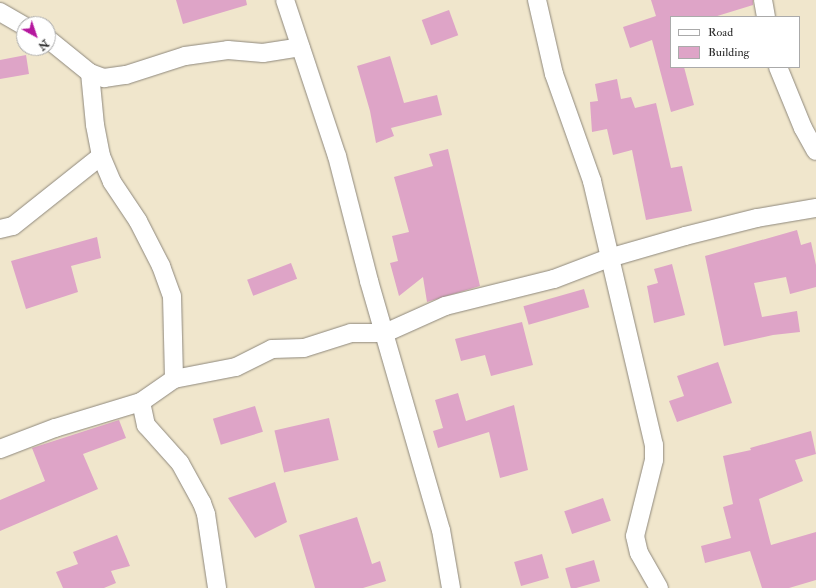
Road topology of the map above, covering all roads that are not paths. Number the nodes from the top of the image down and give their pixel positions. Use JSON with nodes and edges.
{"nodes":[{"id":1,"x":286,"y":0,"type":"edge"},
{"id":2,"x":537,"y":0,"type":"edge"},
{"id":3,"x":763,"y":0,"type":"edge"},
{"id":4,"x":0,"y":12,"type":"edge"},
{"id":5,"x":766,"y":16,"type":"edge"},
{"id":6,"x":16,"y":21,"type":"edge"},
{"id":7,"x":56,"y":45,"type":"edge"},
{"id":8,"x":301,"y":47,"type":"junction"},
{"id":9,"x":778,"y":68,"type":"edge"},
{"id":10,"x":90,"y":73,"type":"junction"},
{"id":11,"x":816,"y":151,"type":"edge"},
{"id":12,"x":101,"y":156,"type":"junction"},
{"id":13,"x":816,"y":208,"type":"edge"},
{"id":14,"x":0,"y":229,"type":"edge"},
{"id":15,"x":609,"y":258,"type":"junction"},
{"id":16,"x":385,"y":333,"type":"junction"},
{"id":17,"x":174,"y":380,"type":"junction"},
{"id":18,"x":141,"y":402,"type":"junction"},
{"id":19,"x":0,"y":449,"type":"edge"},
{"id":20,"x":217,"y":588,"type":"edge"},
{"id":21,"x":451,"y":588,"type":"edge"},
{"id":22,"x":659,"y":588,"type":"edge"}],
"edges":[{"from":1,"to":8,"type":"street"},
{"from":2,"to":15,"type":"street"},
{"from":3,"to":5,"type":"street"},
{"from":4,"to":6,"type":"street"},
{"from":7,"to":10,"type":"street"},
{"from":8,"to":10,"type":"street"},
{"from":8,"to":16,"type":"street"},
{"from":9,"to":11,"type":"street"},
{"from":10,"to":12,"type":"street"},
{"from":12,"to":14,"type":"street"},
{"from":12,"to":17,"type":"street"},
{"from":13,"to":15,"type":"street"},
{"from":15,"to":16,"type":"street"},
{"from":15,"to":22,"type":"street"},
{"from":16,"to":17,"type":"street"},
{"from":16,"to":21,"type":"street"},
{"from":17,"to":18,"type":"street"},
{"from":18,"to":19,"type":"street"},
{"from":18,"to":20,"type":"street"}]}
